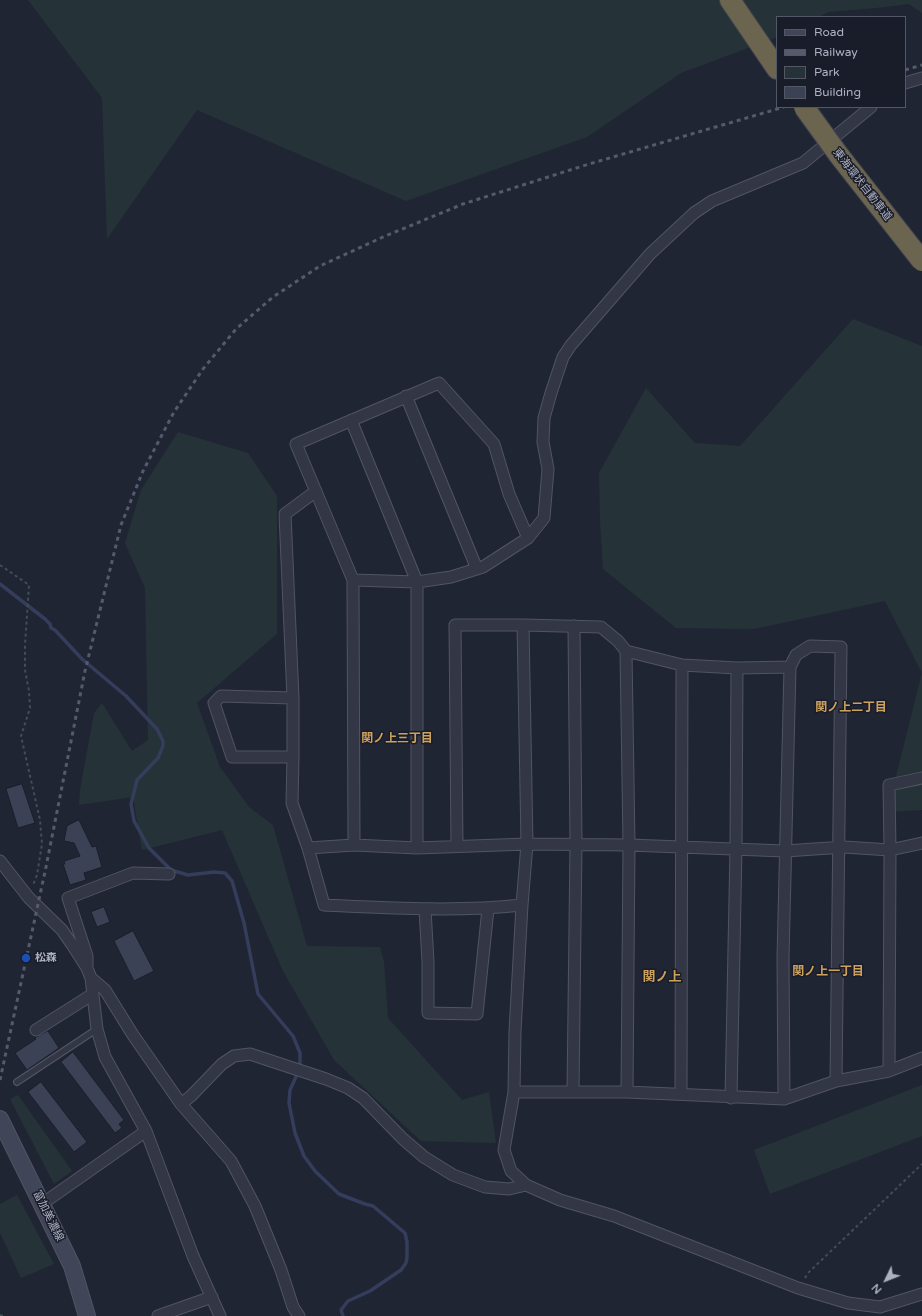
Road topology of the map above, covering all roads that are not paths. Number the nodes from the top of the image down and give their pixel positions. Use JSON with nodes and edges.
{"nodes":[{"id":1,"x":730,"y":0,"type":"edge"},
{"id":2,"x":776,"y":68,"type":"edge"},
{"id":3,"x":922,"y":78,"type":"edge"},
{"id":4,"x":906,"y":83,"type":"edge"},
{"id":5,"x":805,"y":108,"type":"edge"},
{"id":6,"x":870,"y":108,"type":"edge"},
{"id":7,"x":922,"y":261,"type":"edge"},
{"id":8,"x":406,"y":396,"type":"junction"},
{"id":9,"x":351,"y":420,"type":"junction"},
{"id":10,"x":316,"y":491,"type":"junction"},
{"id":11,"x":528,"y":538,"type":"junction"},
{"id":12,"x":477,"y":569,"type":"junction"},
{"id":13,"x":353,"y":580,"type":"junction"},
{"id":14,"x":417,"y":582,"type":"junction"},
{"id":15,"x":523,"y":625,"type":"junction"},
{"id":16,"x":574,"y":626,"type":"junction"},
{"id":17,"x":626,"y":652,"type":"junction"},
{"id":18,"x":682,"y":665,"type":"junction"},
{"id":19,"x":790,"y":667,"type":"junction"},
{"id":20,"x":736,"y":668,"type":"junction"},
{"id":21,"x":293,"y":698,"type":"junction"},
{"id":22,"x":294,"y":757,"type":"junction"},
{"id":23,"x":922,"y":778,"type":"edge"},
{"id":24,"x":922,"y":843,"type":"edge"},
{"id":25,"x":527,"y":844,"type":"junction"},
{"id":26,"x":576,"y":844,"type":"junction"},
{"id":27,"x":629,"y":845,"type":"junction"},
{"id":28,"x":354,"y":846,"type":"junction"},
{"id":29,"x":457,"y":846,"type":"junction"},
{"id":30,"x":681,"y":847,"type":"junction"},
{"id":31,"x":308,"y":848,"type":"junction"},
{"id":32,"x":417,"y":848,"type":"junction"},
{"id":33,"x":736,"y":848,"type":"junction"},
{"id":34,"x":838,"y":848,"type":"junction"},
{"id":35,"x":786,"y":850,"type":"junction"},
{"id":36,"x":890,"y":850,"type":"junction"},
{"id":37,"x":0,"y":861,"type":"edge"},
{"id":38,"x":169,"y":874,"type":"dead end"},
{"id":39,"x":522,"y":905,"type":"junction"},
{"id":40,"x":424,"y":909,"type":"junction"},
{"id":41,"x":488,"y":909,"type":"junction"},
{"id":42,"x":89,"y":973,"type":"junction"},
{"id":43,"x":93,"y":994,"type":"junction"},
{"id":44,"x":97,"y":1029,"type":"junction"},
{"id":45,"x":36,"y":1030,"type":"dead end"},
{"id":46,"x":922,"y":1058,"type":"edge"},
{"id":47,"x":889,"y":1071,"type":"junction"},
{"id":48,"x":836,"y":1081,"type":"junction"},
{"id":49,"x":17,"y":1082,"type":"dead end"},
{"id":50,"x":573,"y":1091,"type":"junction"},
{"id":51,"x":514,"y":1092,"type":"junction"},
{"id":52,"x":627,"y":1092,"type":"junction"},
{"id":53,"x":681,"y":1094,"type":"junction"},
{"id":54,"x":731,"y":1098,"type":"junction"},
{"id":55,"x":784,"y":1100,"type":"junction"},
{"id":56,"x":181,"y":1104,"type":"junction"},
{"id":57,"x":0,"y":1119,"type":"edge"},
{"id":58,"x":146,"y":1132,"type":"junction"},
{"id":59,"x":526,"y":1185,"type":"junction"},
{"id":60,"x":42,"y":1204,"type":"junction"},
{"id":61,"x":922,"y":1294,"type":"edge"},
{"id":62,"x":212,"y":1297,"type":"junction"},
{"id":63,"x":87,"y":1316,"type":"edge"},
{"id":64,"x":158,"y":1316,"type":"edge"},
{"id":65,"x":220,"y":1316,"type":"edge"},
{"id":66,"x":299,"y":1316,"type":"edge"}],
"edges":[{"from":1,"to":2,"type":"highway"},
{"from":3,"to":4,"type":"street"},
{"from":5,"to":7,"type":"highway","name":"東海環状自動車道","bridge":true},
{"from":6,"to":11,"type":"street"},
{"from":8,"to":9,"type":"street"},
{"from":8,"to":11,"type":"street"},
{"from":8,"to":12,"type":"street"},
{"from":9,"to":10,"type":"street"},
{"from":9,"to":14,"type":"street"},
{"from":10,"to":13,"type":"street"},
{"from":10,"to":21,"type":"street"},
{"from":11,"to":12,"type":"street"},
{"from":12,"to":14,"type":"street"},
{"from":13,"to":14,"type":"street"},
{"from":13,"to":28,"type":"street"},
{"from":14,"to":32,"type":"street"},
{"from":15,"to":16,"type":"street"},
{"from":15,"to":25,"type":"street"},
{"from":15,"to":29,"type":"street"},
{"from":16,"to":17,"type":"street"},
{"from":16,"to":26,"type":"street"},
{"from":17,"to":18,"type":"street"},
{"from":17,"to":27,"type":"street"},
{"from":18,"to":20,"type":"street"},
{"from":18,"to":30,"type":"street"},
{"from":19,"to":20,"type":"street"},
{"from":19,"to":34,"type":"street"},
{"from":19,"to":35,"type":"street"},
{"from":20,"to":33,"type":"street"},
{"from":21,"to":22,"type":"street"},
{"from":21,"to":22,"type":"street"},
{"from":22,"to":31,"type":"street"},
{"from":23,"to":36,"type":"street"},
{"from":24,"to":36,"type":"street"},
{"from":25,"to":26,"type":"street"},
{"from":25,"to":29,"type":"street"},
{"from":25,"to":39,"type":"street"},
{"from":26,"to":27,"type":"street"},
{"from":26,"to":50,"type":"street"},
{"from":27,"to":30,"type":"street"},
{"from":27,"to":52,"type":"street"},
{"from":28,"to":31,"type":"street"},
{"from":28,"to":32,"type":"street"},
{"from":29,"to":32,"type":"street"},
{"from":30,"to":33,"type":"street"},
{"from":30,"to":53,"type":"street"},
{"from":31,"to":40,"type":"street"},
{"from":33,"to":35,"type":"street"},
{"from":33,"to":54,"type":"street"},
{"from":34,"to":35,"type":"street"},
{"from":34,"to":36,"type":"street"},
{"from":34,"to":48,"type":"street"},
{"from":35,"to":55,"type":"street"},
{"from":36,"to":47,"type":"street"},
{"from":37,"to":42,"type":"street"},
{"from":38,"to":42,"type":"street"},
{"from":39,"to":41,"type":"street"},
{"from":39,"to":51,"type":"street"},
{"from":40,"to":41,"type":"street"},
{"from":40,"to":41,"type":"street"},
{"from":42,"to":43,"type":"street"},
{"from":42,"to":56,"type":"street"},
{"from":43,"to":44,"type":"street"},
{"from":43,"to":45,"type":"street"},
{"from":44,"to":49,"type":"lane"},
{"from":44,"to":58,"type":"street"},
{"from":46,"to":47,"type":"street"},
{"from":47,"to":48,"type":"street"},
{"from":48,"to":55,"type":"street"},
{"from":50,"to":51,"type":"street"},
{"from":50,"to":52,"type":"street"},
{"from":51,"to":59,"type":"street"},
{"from":52,"to":53,"type":"street"},
{"from":53,"to":54,"type":"street"},
{"from":54,"to":55,"type":"street"},
{"from":56,"to":59,"type":"street"},
{"from":56,"to":66,"type":"street"},
{"from":57,"to":60,"type":"main road","name":"富加美濃線"},
{"from":58,"to":60,"type":"street"},
{"from":58,"to":62,"type":"street"},
{"from":59,"to":61,"type":"street"},
{"from":60,"to":63,"type":"main road","name":"富加美濃線"},
{"from":62,"to":64,"type":"street"},
{"from":62,"to":65,"type":"street"}]}
